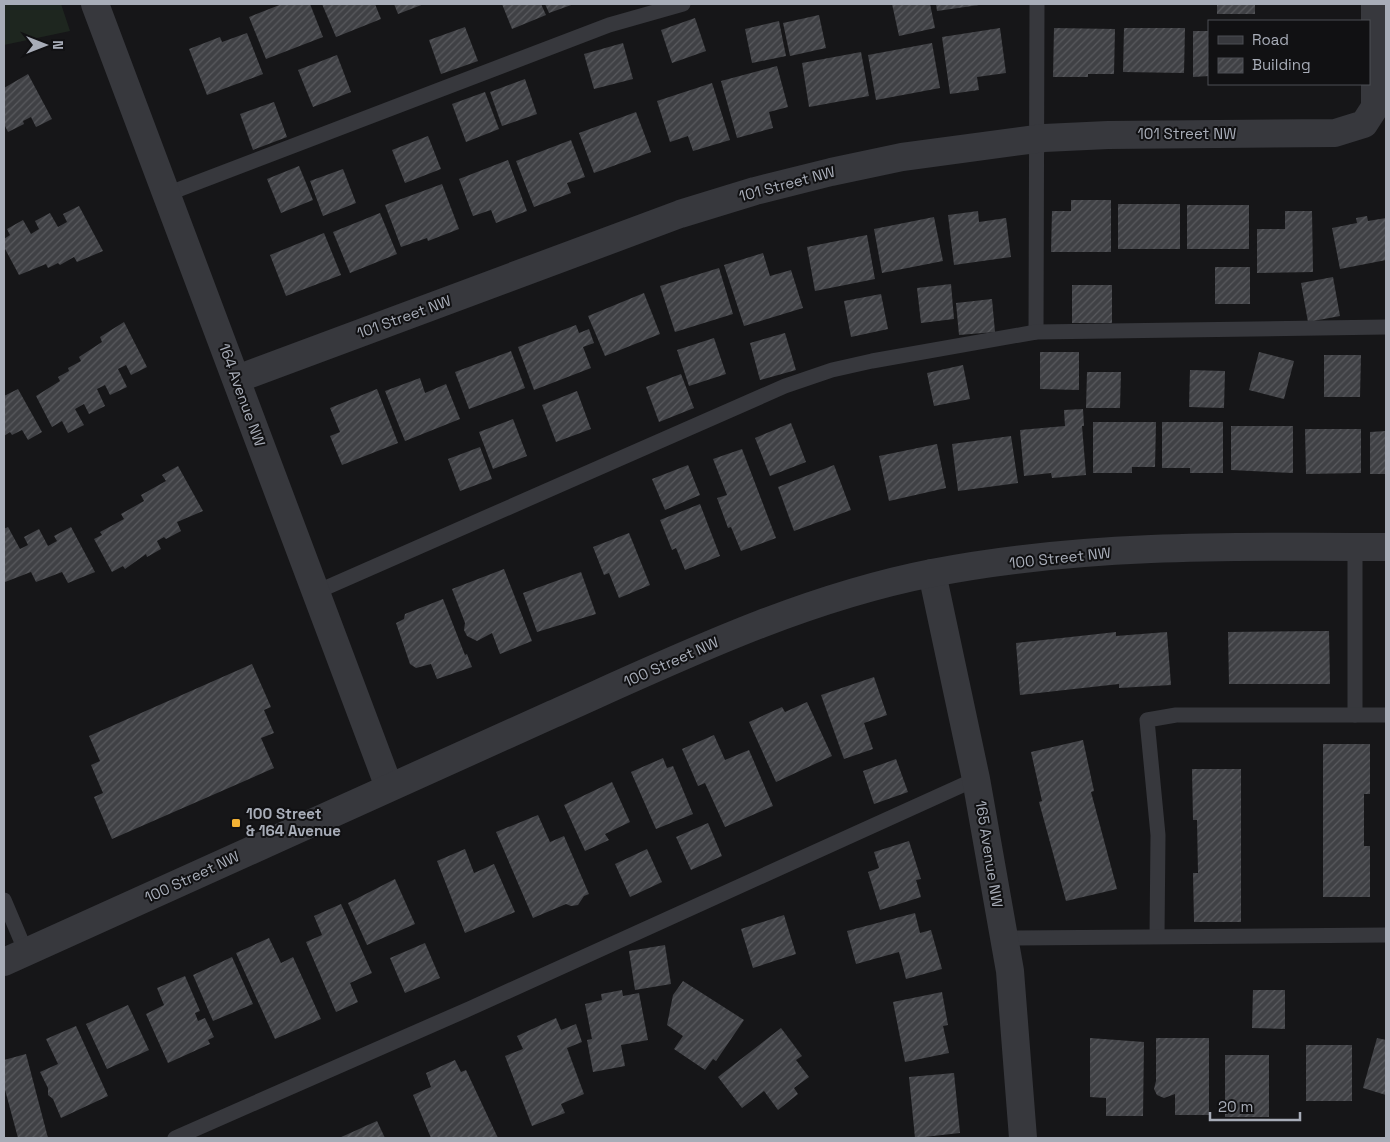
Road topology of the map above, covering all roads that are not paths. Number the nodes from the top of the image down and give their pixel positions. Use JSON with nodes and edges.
{"nodes":[{"id":1,"x":96,"y":4,"type":"edge"},
{"id":2,"x":683,"y":4,"type":"edge"},
{"id":3,"x":1037,"y":4,"type":"edge"},
{"id":4,"x":1375,"y":4,"type":"edge"},
{"id":5,"x":1036,"y":139,"type":"junction"},
{"id":6,"x":167,"y":194,"type":"junction"},
{"id":7,"x":1386,"y":327,"type":"edge"},
{"id":8,"x":1036,"y":332,"type":"junction"},
{"id":9,"x":237,"y":379,"type":"junction"},
{"id":10,"x":1355,"y":547,"type":"junction"},
{"id":11,"x":1386,"y":547,"type":"edge"},
{"id":12,"x":932,"y":573,"type":"junction"},
{"id":13,"x":314,"y":593,"type":"junction"},
{"id":14,"x":1355,"y":715,"type":"junction"},
{"id":15,"x":1386,"y":715,"type":"edge"},
{"id":16,"x":976,"y":779,"type":"junction"},
{"id":17,"x":389,"y":787,"type":"junction"},
{"id":18,"x":4,"y":900,"type":"edge"},
{"id":19,"x":1386,"y":935,"type":"edge"},
{"id":20,"x":1157,"y":936,"type":"junction"},
{"id":21,"x":1002,"y":938,"type":"junction"},
{"id":22,"x":15,"y":957,"type":"edge"},
{"id":23,"x":175,"y":1138,"type":"edge"},
{"id":24,"x":1023,"y":1138,"type":"edge"}],
"edges":[{"from":1,"to":6,"type":"street","name":"164 Avenue NW"},
{"from":2,"to":6,"type":"lane"},
{"from":3,"to":5,"type":"lane"},
{"from":4,"to":5,"type":"street","name":"101 Street NW"},
{"from":5,"to":8,"type":"lane"},
{"from":5,"to":9,"type":"street","name":"101 Street NW"},
{"from":6,"to":9,"type":"street","name":"164 Avenue NW"},
{"from":7,"to":8,"type":"lane"},
{"from":8,"to":13,"type":"lane"},
{"from":9,"to":13,"type":"street","name":"164 Avenue NW"},
{"from":10,"to":11,"type":"street","name":"100 Street NW"},
{"from":10,"to":12,"type":"street","name":"100 Street NW"},
{"from":10,"to":14,"type":"lane"},
{"from":12,"to":16,"type":"street","name":"165 Avenue NW"},
{"from":12,"to":17,"type":"street","name":"100 Street NW"},
{"from":13,"to":17,"type":"street","name":"164 Avenue NW"},
{"from":14,"to":15,"type":"lane"},
{"from":14,"to":20,"type":"lane"},
{"from":16,"to":21,"type":"street","name":"165 Avenue NW"},
{"from":16,"to":23,"type":"lane"},
{"from":17,"to":22,"type":"street","name":"100 Street NW"},
{"from":18,"to":22,"type":"lane"},
{"from":19,"to":20,"type":"lane"},
{"from":20,"to":21,"type":"lane"},
{"from":21,"to":24,"type":"street","name":"165 Avenue NW"}]}
